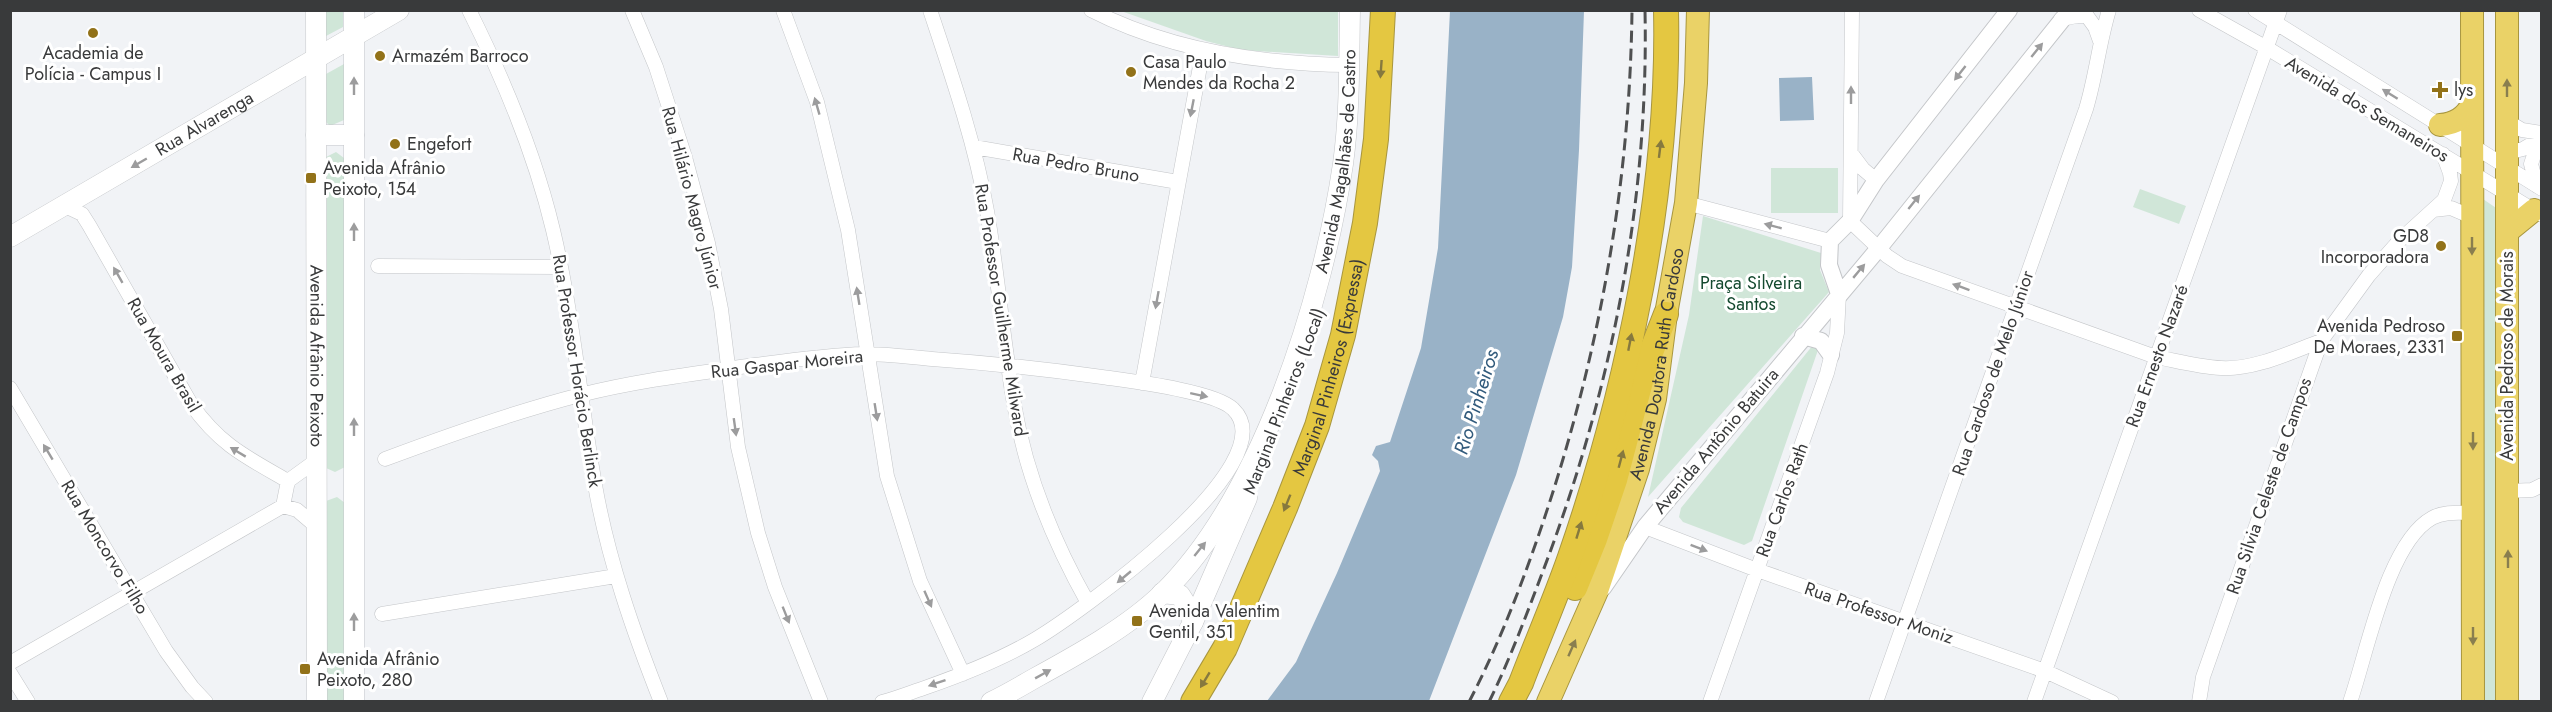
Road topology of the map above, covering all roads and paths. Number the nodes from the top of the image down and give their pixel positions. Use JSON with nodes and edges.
{"nodes":[{"id":1,"x":316,"y":10,"type":"edge"},
{"id":2,"x":354,"y":10,"type":"edge"},
{"id":3,"x":399,"y":10,"type":"edge"},
{"id":4,"x":632,"y":10,"type":"edge"},
{"id":5,"x":783,"y":10,"type":"edge"},
{"id":6,"x":930,"y":10,"type":"edge"},
{"id":7,"x":1091,"y":10,"type":"edge"},
{"id":8,"x":1350,"y":10,"type":"edge"},
{"id":9,"x":1361,"y":10,"type":"edge"},
{"id":10,"x":1383,"y":10,"type":"edge"},
{"id":11,"x":1666,"y":10,"type":"edge"},
{"id":12,"x":1698,"y":10,"type":"edge"},
{"id":13,"x":1852,"y":10,"type":"edge"},
{"id":14,"x":2008,"y":10,"type":"edge"},
{"id":15,"x":2109,"y":10,"type":"edge"},
{"id":16,"x":2199,"y":10,"type":"edge"},
{"id":17,"x":2255,"y":10,"type":"edge"},
{"id":18,"x":2472,"y":10,"type":"edge"},
{"id":19,"x":2507,"y":10,"type":"edge"},
{"id":20,"x":469,"y":12,"type":"edge"},
{"id":21,"x":2066,"y":15,"type":"edge"},
{"id":22,"x":2278,"y":17,"type":"edge"},
{"id":23,"x":354,"y":37,"type":"junction"},
{"id":24,"x":2100,"y":41,"type":"junction"},
{"id":25,"x":2268,"y":48,"type":"junction"},
{"id":26,"x":1203,"y":50,"type":"junction"},
{"id":27,"x":316,"y":59,"type":"junction"},
{"id":28,"x":1349,"y":65,"type":"junction"},
{"id":29,"x":2472,"y":104,"type":"junction"},
{"id":30,"x":2507,"y":121,"type":"junction"},
{"id":31,"x":2440,"y":125,"type":"junction"},
{"id":32,"x":316,"y":135,"type":"junction"},
{"id":33,"x":354,"y":135,"type":"junction"},
{"id":34,"x":2541,"y":137,"type":"edge"},
{"id":35,"x":2472,"y":145,"type":"junction"},
{"id":36,"x":974,"y":147,"type":"junction"},
{"id":37,"x":1851,"y":153,"type":"junction"},
{"id":38,"x":2443,"y":154,"type":"junction"},
{"id":39,"x":2507,"y":160,"type":"junction"},
{"id":40,"x":2472,"y":173,"type":"junction"},
{"id":41,"x":1876,"y":180,"type":"junction"},
{"id":42,"x":1178,"y":182,"type":"junction"},
{"id":43,"x":2507,"y":194,"type":"junction"},
{"id":44,"x":2539,"y":199,"type":"edge"},
{"id":45,"x":1686,"y":203,"type":"junction"},
{"id":46,"x":65,"y":206,"type":"junction"},
{"id":47,"x":2433,"y":210,"type":"junction"},
{"id":48,"x":2472,"y":217,"type":"junction"},
{"id":49,"x":1850,"y":221,"type":"junction"},
{"id":50,"x":2507,"y":232,"type":"junction"},
{"id":51,"x":10,"y":237,"type":"edge"},
{"id":52,"x":1830,"y":242,"type":"junction"},
{"id":53,"x":1879,"y":248,"type":"junction"},
{"id":54,"x":378,"y":266,"type":"dead end"},
{"id":55,"x":561,"y":267,"type":"junction"},
{"id":56,"x":1839,"y":294,"type":"junction"},
{"id":57,"x":2016,"y":307,"type":"junction"},
{"id":58,"x":1666,"y":314,"type":"junction"},
{"id":59,"x":1803,"y":336,"type":"junction"},
{"id":60,"x":2321,"y":341,"type":"junction"},
{"id":61,"x":867,"y":354,"type":"junction"},
{"id":62,"x":1831,"y":355,"type":"junction"},
{"id":63,"x":2156,"y":357,"type":"junction"},
{"id":64,"x":1009,"y":364,"type":"junction"},
{"id":65,"x":728,"y":369,"type":"junction"},
{"id":66,"x":1142,"y":383,"type":"junction"},
{"id":67,"x":10,"y":388,"type":"edge"},
{"id":68,"x":582,"y":394,"type":"junction"},
{"id":69,"x":385,"y":459,"type":"dead end"},
{"id":70,"x":317,"y":460,"type":"junction"},
{"id":71,"x":288,"y":481,"type":"junction"},
{"id":72,"x":2541,"y":485,"type":"edge"},
{"id":73,"x":2508,"y":491,"type":"junction"},
{"id":74,"x":283,"y":506,"type":"junction"},
{"id":75,"x":2473,"y":513,"type":"junction"},
{"id":76,"x":317,"y":527,"type":"junction"},
{"id":77,"x":1645,"y":527,"type":"junction"},
{"id":78,"x":1757,"y":570,"type":"junction"},
{"id":79,"x":616,"y":576,"type":"junction"},
{"id":80,"x":1597,"y":591,"type":"junction"},
{"id":81,"x":132,"y":593,"type":"junction"},
{"id":82,"x":1162,"y":593,"type":"junction"},
{"id":83,"x":1088,"y":603,"type":"junction"},
{"id":84,"x":382,"y":614,"type":"dead end"},
{"id":85,"x":1193,"y":622,"type":"junction"},
{"id":86,"x":1905,"y":622,"type":"junction"},
{"id":87,"x":10,"y":663,"type":"edge"},
{"id":88,"x":2045,"y":671,"type":"junction"},
{"id":89,"x":10,"y":674,"type":"edge"},
{"id":90,"x":963,"y":674,"type":"junction"},
{"id":91,"x":1516,"y":692,"type":"edge"},
{"id":92,"x":2197,"y":699,"type":"edge"},
{"id":93,"x":995,"y":701,"type":"edge"},
{"id":94,"x":28,"y":702,"type":"edge"},
{"id":95,"x":206,"y":702,"type":"edge"},
{"id":96,"x":317,"y":702,"type":"edge"},
{"id":97,"x":354,"y":702,"type":"edge"},
{"id":98,"x":661,"y":702,"type":"edge"},
{"id":99,"x":821,"y":702,"type":"edge"},
{"id":100,"x":882,"y":702,"type":"edge"},
{"id":101,"x":1152,"y":702,"type":"edge"},
{"id":102,"x":1193,"y":702,"type":"edge"},
{"id":103,"x":1548,"y":702,"type":"edge"},
{"id":104,"x":1710,"y":702,"type":"edge"},
{"id":105,"x":1876,"y":702,"type":"edge"},
{"id":106,"x":2034,"y":702,"type":"edge"},
{"id":107,"x":2112,"y":702,"type":"edge"},
{"id":108,"x":2350,"y":702,"type":"edge"},
{"id":109,"x":2473,"y":702,"type":"edge"},
{"id":110,"x":2507,"y":702,"type":"edge"}],
"edges":[{"from":1,"to":27,"type":"main road","name":"Avenida Afrânio Peixoto"},
{"from":2,"to":23,"type":"main road","name":"Avenida Afrânio Peixoto"},
{"from":3,"to":23,"type":"main road","name":"Rua Alvarenga"},
{"from":4,"to":65,"type":"street","name":"Rua Hilário Magro Júnior"},
{"from":61,"to":5,"type":"street","one_way":true},
{"from":6,"to":36,"type":"street","name":"Rua Professor Guilherme Milward"},
{"from":7,"to":26,"type":"street"},
{"from":8,"to":28,"type":"main road","name":"Avenida Magalhães de Castro"},
{"from":9,"to":85,"type":"main road","name":"Marginal Pinheiros (Local)"},
{"from":10,"to":102,"type":"highway","name":"Marginal Pinheiros (Expressa)","one_way":true},
{"from":91,"to":11,"type":"highway","one_way":true},
{"from":12,"to":45,"type":"highway","name":"Avenida Doutora Ruth Cardoso"},
{"from":37,"to":13,"type":"street","one_way":true},
{"from":14,"to":41,"type":"street","one_way":true},
{"from":15,"to":24,"type":"street","name":"Rua Cardoso de Melo Júnior"},
{"from":16,"to":25,"type":"street","name":"Avenida dos Semaneiros"},
{"from":17,"to":22,"type":"street","name":"Avenida dos Semaneiros"},
{"from":18,"to":29,"type":"highway","name":"Avenida Pedroso de Morais"},
{"from":30,"to":19,"type":"highway","name":"Avenida Pedroso de Morais","one_way":true},
{"from":20,"to":55,"type":"street","name":"Rua Professor Horácio Berlinck"},
{"from":21,"to":24,"type":"street"},
{"from":53,"to":21,"type":"street","name":"Avenida Antônio Batuira","one_way":true},
{"from":22,"to":25,"type":"street","name":"Rua Ernesto Nazaré"},
{"from":31,"to":22,"type":"street","name":"Avenida dos Semaneiros","one_way":true},
{"from":23,"to":27,"type":"main road","name":"Rua Alvarenga"},
{"from":33,"to":23,"type":"main road","name":"Avenida Afrânio Peixoto","one_way":true},
{"from":24,"to":57,"type":"street","name":"Rua Cardoso de Melo Júnior"},
{"from":25,"to":38,"type":"street","name":"Avenida dos Semaneiros"},
{"from":25,"to":63,"type":"street","name":"Rua Ernesto Nazaré"},
{"from":26,"to":28,"type":"street"},
{"from":26,"to":42,"type":"street","one_way":true},
{"from":27,"to":32,"type":"main road","name":"Avenida Afrânio Peixoto"},
{"from":27,"to":46,"type":"main road","name":"Rua Alvarenga","one_way":true},
{"from":82,"to":28,"type":"main road","name":"Avenida Magalhães de Castro","one_way":true},
{"from":29,"to":31,"type":"highway"},
{"from":29,"to":35,"type":"highway","name":"Avenida Pedroso de Morais"},
{"from":30,"to":34,"type":"street"},
{"from":30,"to":39,"type":"highway","name":"Avenida Pedroso de Morais"},
{"from":31,"to":35,"type":"street","name":"Avenida dos Semaneiros"},
{"from":32,"to":33,"type":"main road"},
{"from":32,"to":70,"type":"main road","name":"Avenida Afrânio Peixoto"},
{"from":97,"to":33,"type":"main road","name":"Avenida Afrânio Peixoto","one_way":true},
{"from":34,"to":39,"type":"street"},
{"from":34,"to":44,"type":"street"},
{"from":35,"to":39,"type":"street","name":"Avenida dos Semaneiros"},
{"from":35,"to":40,"type":"highway","name":"Avenida Pedroso de Morais"},
{"from":36,"to":42,"type":"street","name":"Rua Pedro Bruno"},
{"from":36,"to":64,"type":"street","name":"Rua Professor Guilherme Milward"},
{"from":37,"to":41,"type":"street"},
{"from":37,"to":49,"type":"street"},
{"from":38,"to":40,"type":"street","name":"Avenida dos Semaneiros"},
{"from":38,"to":47,"type":"street","name":"Rua Silvia Celeste de Campos"},
{"from":39,"to":43,"type":"highway","name":"Avenida Pedroso de Morais"},
{"from":39,"to":44,"type":"street","name":"Avenida dos Semaneiros"},
{"from":40,"to":43,"type":"street","name":"Avenida dos Semaneiros"},
{"from":40,"to":48,"type":"highway","name":"Avenida Pedroso de Morais"},
{"from":41,"to":49,"type":"street"},
{"from":42,"to":66,"type":"street","one_way":true},
{"from":43,"to":44,"type":"street","name":"Avenida dos Semaneiros"},
{"from":43,"to":50,"type":"highway","name":"Avenida Pedroso de Morais"},
{"from":44,"to":50,"type":"highway"},
{"from":52,"to":45,"type":"street","one_way":true},
{"from":45,"to":58,"type":"highway","name":"Avenida Doutora Ruth Cardoso"},
{"from":46,"to":51,"type":"main road","name":"Rua Alvarenga"},
{"from":71,"to":46,"type":"street","name":"Rua Moura Brasil","one_way":true},
{"from":47,"to":48,"type":"street"},
{"from":47,"to":60,"type":"street","name":"Rua Silvia Celeste de Campos"},
{"from":48,"to":75,"type":"highway","name":"Avenida Pedroso de Morais","one_way":true},
{"from":49,"to":52,"type":"street"},
{"from":49,"to":53,"type":"street"},
{"from":50,"to":73,"type":"highway","name":"Avenida Pedroso de Morais"},
{"from":52,"to":56,"type":"street"},
{"from":56,"to":53,"type":"street","name":"Avenida Antônio Batuira","one_way":true},
{"from":57,"to":53,"type":"street","one_way":true},
{"from":54,"to":55,"type":"street"},
{"from":55,"to":68,"type":"street","name":"Rua Professor Horácio Berlinck"},
{"from":56,"to":59,"type":"street","name":"Avenida Antônio Batuira"},
{"from":56,"to":62,"type":"street","name":"Rua Carlos Rath"},
{"from":57,"to":63,"type":"street"},
{"from":57,"to":86,"type":"street","name":"Rua Cardoso de Melo Júnior"},
{"from":58,"to":80,"type":"highway","name":"Avenida Doutora Ruth Cardoso"},
{"from":91,"to":58,"type":"highway","one_way":true},
{"from":59,"to":62,"type":"street"},
{"from":59,"to":77,"type":"street","name":"Avenida Antônio Batuira"},
{"from":60,"to":63,"type":"street"},
{"from":60,"to":92,"type":"street","name":"Rua Silvia Celeste de Campos"},
{"from":61,"to":64,"type":"street","name":"Rua Gaspar Moreira"},
{"from":61,"to":65,"type":"street","name":"Rua Gaspar Moreira"},
{"from":61,"to":90,"type":"street","one_way":true},
{"from":62,"to":78,"type":"street","name":"Rua Carlos Rath"},
{"from":63,"to":88,"type":"street","name":"Rua Ernesto Nazaré"},
{"from":64,"to":66,"type":"street","name":"Rua Gaspar Moreira"},
{"from":64,"to":83,"type":"street","name":"Rua Professor Guilherme Milward"},
{"from":65,"to":68,"type":"street","name":"Rua Gaspar Moreira"},
{"from":65,"to":99,"type":"street","name":"Rua Hilário Magro Júnior","one_way":true},
{"from":66,"to":83,"type":"street","name":"Rua Gaspar Moreira","one_way":true},
{"from":81,"to":67,"type":"street","name":"Rua Moncorvo Filho","one_way":true},
{"from":68,"to":69,"type":"street","name":"Rua Gaspar Moreira"},
{"from":68,"to":79,"type":"street","name":"Rua Professor Horácio Berlinck"},
{"from":70,"to":71,"type":"street"},
{"from":70,"to":76,"type":"main road","name":"Avenida Afrânio Peixoto"},
{"from":71,"to":74,"type":"street"},
{"from":72,"to":73,"type":"street"},
{"from":110,"to":73,"type":"highway","name":"Avenida Pedroso de Morais","one_way":true},
{"from":74,"to":76,"type":"street"},
{"from":74,"to":81,"type":"street"},
{"from":75,"to":108,"type":"street"},
{"from":75,"to":109,"type":"highway","name":"Avenida Pedroso de Morais","one_way":true},
{"from":76,"to":96,"type":"main road","name":"Avenida Afrânio Peixoto"},
{"from":77,"to":78,"type":"street","name":"Rua Professor Moniz","one_way":true},
{"from":77,"to":80,"type":"street","name":"Avenida Antônio Batuira"},
{"from":78,"to":86,"type":"street","name":"Rua Professor Moniz"},
{"from":78,"to":104,"type":"street","name":"Rua Carlos Rath"},
{"from":79,"to":84,"type":"street"},
{"from":79,"to":98,"type":"street","name":"Rua Professor Horácio Berlinck"},
{"from":103,"to":80,"type":"highway","name":"Avenida Doutora Ruth Cardoso","one_way":true},
{"from":81,"to":87,"type":"street"},
{"from":81,"to":95,"type":"street","name":"Rua Moncorvo Filho"},
{"from":82,"to":85,"type":"main road"},
{"from":93,"to":82,"type":"main road","name":"Avenida Magalhães de Castro","one_way":true},
{"from":83,"to":90,"type":"street"},
{"from":85,"to":101,"type":"main road","name":"Marginal Pinheiros (Local)"},
{"from":86,"to":88,"type":"street","name":"Rua Professor Moniz"},
{"from":86,"to":105,"type":"street","name":"Rua Cardoso de Melo Júnior"},
{"from":88,"to":106,"type":"street","name":"Rua Ernesto Nazaré"},
{"from":88,"to":107,"type":"street","name":"Rua Professor Moniz"},
{"from":89,"to":94,"type":"street"},
{"from":90,"to":100,"type":"street","one_way":true}]}
